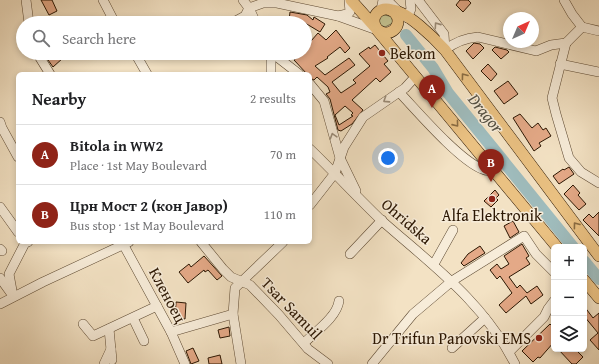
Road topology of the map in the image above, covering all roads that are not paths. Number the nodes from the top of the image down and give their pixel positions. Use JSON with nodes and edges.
{"nodes":[{"id":1,"x":26,"y":0,"type":"edge"},
{"id":2,"x":103,"y":0,"type":"edge"},
{"id":3,"x":243,"y":0,"type":"edge"},
{"id":4,"x":350,"y":0,"type":"edge"},
{"id":5,"x":356,"y":0,"type":"edge"},
{"id":6,"x":410,"y":0,"type":"edge"},
{"id":7,"x":564,"y":0,"type":"edge"},
{"id":8,"x":421,"y":1,"type":"edge"},
{"id":9,"x":276,"y":2,"type":"edge"},
{"id":10,"x":388,"y":5,"type":"edge"},
{"id":11,"x":249,"y":8,"type":"junction"},
{"id":12,"x":28,"y":16,"type":"edge"},
{"id":13,"x":111,"y":16,"type":"edge"},
{"id":14,"x":245,"y":16,"type":"edge"},
{"id":15,"x":253,"y":16,"type":"edge"},
{"id":16,"x":338,"y":16,"type":"junction"},
{"id":17,"x":407,"y":18,"type":"junction"},
{"id":18,"x":582,"y":26,"type":"junction"},
{"id":19,"x":599,"y":26,"type":"edge"},
{"id":20,"x":376,"y":28,"type":"junction"},
{"id":21,"x":395,"y":29,"type":"junction"},
{"id":22,"x":599,"y":32,"type":"edge"},
{"id":23,"x":566,"y":43,"type":"junction"},
{"id":24,"x":445,"y":50,"type":"junction"},
{"id":25,"x":42,"y":60,"type":"edge"},
{"id":26,"x":139,"y":60,"type":"edge"},
{"id":27,"x":271,"y":60,"type":"edge"},
{"id":28,"x":280,"y":60,"type":"edge"},
{"id":29,"x":560,"y":64,"type":"junction"},
{"id":30,"x":49,"y":72,"type":"edge"},
{"id":31,"x":146,"y":72,"type":"edge"},
{"id":32,"x":271,"y":72,"type":"edge"},
{"id":33,"x":296,"y":72,"type":"edge"},
{"id":34,"x":599,"y":72,"type":"edge"},
{"id":35,"x":416,"y":76,"type":"junction"},
{"id":36,"x":312,"y":86,"type":"edge"},
{"id":37,"x":399,"y":92,"type":"junction"},
{"id":38,"x":0,"y":122,"type":"edge"},
{"id":39,"x":312,"y":151,"type":"edge"},
{"id":40,"x":16,"y":153,"type":"edge"},
{"id":41,"x":340,"y":158,"type":"junction"},
{"id":42,"x":494,"y":170,"type":"junction"},
{"id":43,"x":335,"y":173,"type":"junction"},
{"id":44,"x":599,"y":183,"type":"edge"},
{"id":45,"x":359,"y":198,"type":"junction"},
{"id":46,"x":312,"y":202,"type":"edge"},
{"id":47,"x":0,"y":207,"type":"edge"},
{"id":48,"x":382,"y":220,"type":"junction"},
{"id":49,"x":16,"y":229,"type":"edge"},
{"id":50,"x":453,"y":230,"type":"dead end"},
{"id":51,"x":25,"y":244,"type":"edge"},
{"id":52,"x":123,"y":244,"type":"edge"},
{"id":53,"x":126,"y":244,"type":"edge"},
{"id":54,"x":203,"y":244,"type":"edge"},
{"id":55,"x":281,"y":244,"type":"edge"},
{"id":56,"x":555,"y":244,"type":"edge"},
{"id":57,"x":350,"y":254,"type":"dead end"},
{"id":58,"x":599,"y":256,"type":"edge"},
{"id":59,"x":434,"y":264,"type":"junction"},
{"id":60,"x":551,"y":269,"type":"edge"},
{"id":61,"x":0,"y":278,"type":"edge"},
{"id":62,"x":240,"y":281,"type":"junction"},
{"id":63,"x":452,"y":281,"type":"junction"},
{"id":64,"x":587,"y":287,"type":"edge"},
{"id":65,"x":14,"y":296,"type":"junction"},
{"id":66,"x":599,"y":298,"type":"edge"},
{"id":67,"x":339,"y":300,"type":"dead end"},
{"id":68,"x":0,"y":304,"type":"edge"},
{"id":69,"x":551,"y":305,"type":"edge"},
{"id":70,"x":157,"y":306,"type":"junction"},
{"id":71,"x":233,"y":314,"type":"junction"},
{"id":72,"x":133,"y":318,"type":"junction"},
{"id":73,"x":485,"y":318,"type":"junction"},
{"id":74,"x":83,"y":324,"type":"dead end"},
{"id":75,"x":109,"y":329,"type":"junction"},
{"id":76,"x":171,"y":332,"type":"junction"},
{"id":77,"x":144,"y":341,"type":"dead end"},
{"id":78,"x":304,"y":343,"type":"junction"},
{"id":79,"x":452,"y":348,"type":"dead end"},
{"id":80,"x":509,"y":352,"type":"junction"},
{"id":81,"x":108,"y":362,"type":"edge"},
{"id":82,"x":185,"y":364,"type":"edge"},
{"id":83,"x":241,"y":364,"type":"edge"},
{"id":84,"x":328,"y":364,"type":"edge"},
{"id":85,"x":372,"y":364,"type":"edge"},
{"id":86,"x":514,"y":364,"type":"edge"}],
"edges":[{"from":1,"to":12,"type":"street"},
{"from":2,"to":13,"type":"street"},
{"from":3,"to":11,"type":"street"},
{"from":4,"to":16,"type":"street"},
{"from":4,"to":20,"type":"main road"},
{"from":5,"to":10,"type":"main road"},
{"from":6,"to":17,"type":"street"},
{"from":7,"to":18,"type":"street"},
{"from":24,"to":8,"type":"street","one_way":true},
{"from":9,"to":11,"type":"street"},
{"from":9,"to":16,"type":"street"},
{"from":10,"to":17,"type":"main road"},
{"from":10,"to":20,"type":"main road"},
{"from":10,"to":21,"type":"main road"},
{"from":11,"to":14,"type":"street"},
{"from":11,"to":15,"type":"street"},
{"from":16,"to":20,"type":"street"},
{"from":17,"to":24,"type":"main road"},
{"from":18,"to":19,"type":"street"},
{"from":18,"to":22,"type":"street"},
{"from":18,"to":23,"type":"street"},
{"from":20,"to":21,"type":"main road"},
{"from":20,"to":35,"type":"main road"},
{"from":21,"to":24,"type":"main road"},
{"from":23,"to":24,"type":"street"},
{"from":23,"to":29,"type":"street"},
{"from":58,"to":24,"type":"main road","one_way":true},
{"from":25,"to":30,"type":"street"},
{"from":26,"to":31,"type":"street"},
{"from":27,"to":32,"type":"street"},
{"from":28,"to":33,"type":"street"},
{"from":29,"to":34,"type":"street"},
{"from":29,"to":44,"type":"street"},
{"from":35,"to":37,"type":"street"},
{"from":35,"to":42,"type":"main road","one_way":true},
{"from":41,"to":36,"type":"street","name":"Ohridska","one_way":true},
{"from":37,"to":41,"type":"street","one_way":true},
{"from":37,"to":42,"type":"street"},
{"from":38,"to":40,"type":"street"},
{"from":39,"to":43,"type":"street"},
{"from":41,"to":43,"type":"street"},
{"from":41,"to":45,"type":"street","name":"Ohridska"},
{"from":42,"to":56,"type":"main road"},
{"from":43,"to":45,"type":"street"},
{"from":43,"to":46,"type":"street"},
{"from":45,"to":48,"type":"street","name":"Ohridska"},
{"from":47,"to":49,"type":"street"},
{"from":48,"to":57,"type":"street"},
{"from":48,"to":59,"type":"street","name":"Ohridska"},
{"from":50,"to":59,"type":"street"},
{"from":51,"to":65,"type":"street"},
{"from":52,"to":65,"type":"street"},
{"from":53,"to":70,"type":"street","name":"Кленоец"},
{"from":54,"to":62,"type":"street","name":"Tsar Samuil"},
{"from":55,"to":62,"type":"street"},
{"from":59,"to":63,"type":"street","name":"Ohridska"},
{"from":60,"to":63,"type":"street"},
{"from":61,"to":65,"type":"street"},
{"from":62,"to":71,"type":"street"},
{"from":62,"to":78,"type":"street","name":"Tsar Samuil"},
{"from":63,"to":73,"type":"street","name":"Ohridska"},
{"from":63,"to":85,"type":"street"},
{"from":64,"to":66,"type":"main road"},
{"from":65,"to":68,"type":"street"},
{"from":67,"to":78,"type":"street"},
{"from":69,"to":80,"type":"street"},
{"from":70,"to":72,"type":"street"},
{"from":70,"to":76,"type":"street","name":"Кленоец"},
{"from":71,"to":76,"type":"street"},
{"from":71,"to":83,"type":"street"},
{"from":72,"to":75,"type":"street"},
{"from":72,"to":77,"type":"street"},
{"from":73,"to":79,"type":"street"},
{"from":73,"to":80,"type":"street","name":"Ohridska"},
{"from":74,"to":75,"type":"street"},
{"from":75,"to":81,"type":"street"},
{"from":76,"to":82,"type":"street","name":"Кленоец"},
{"from":78,"to":84,"type":"street","name":"Tsar Samuil"},
{"from":80,"to":86,"type":"street","name":"Ohridska"}]}
